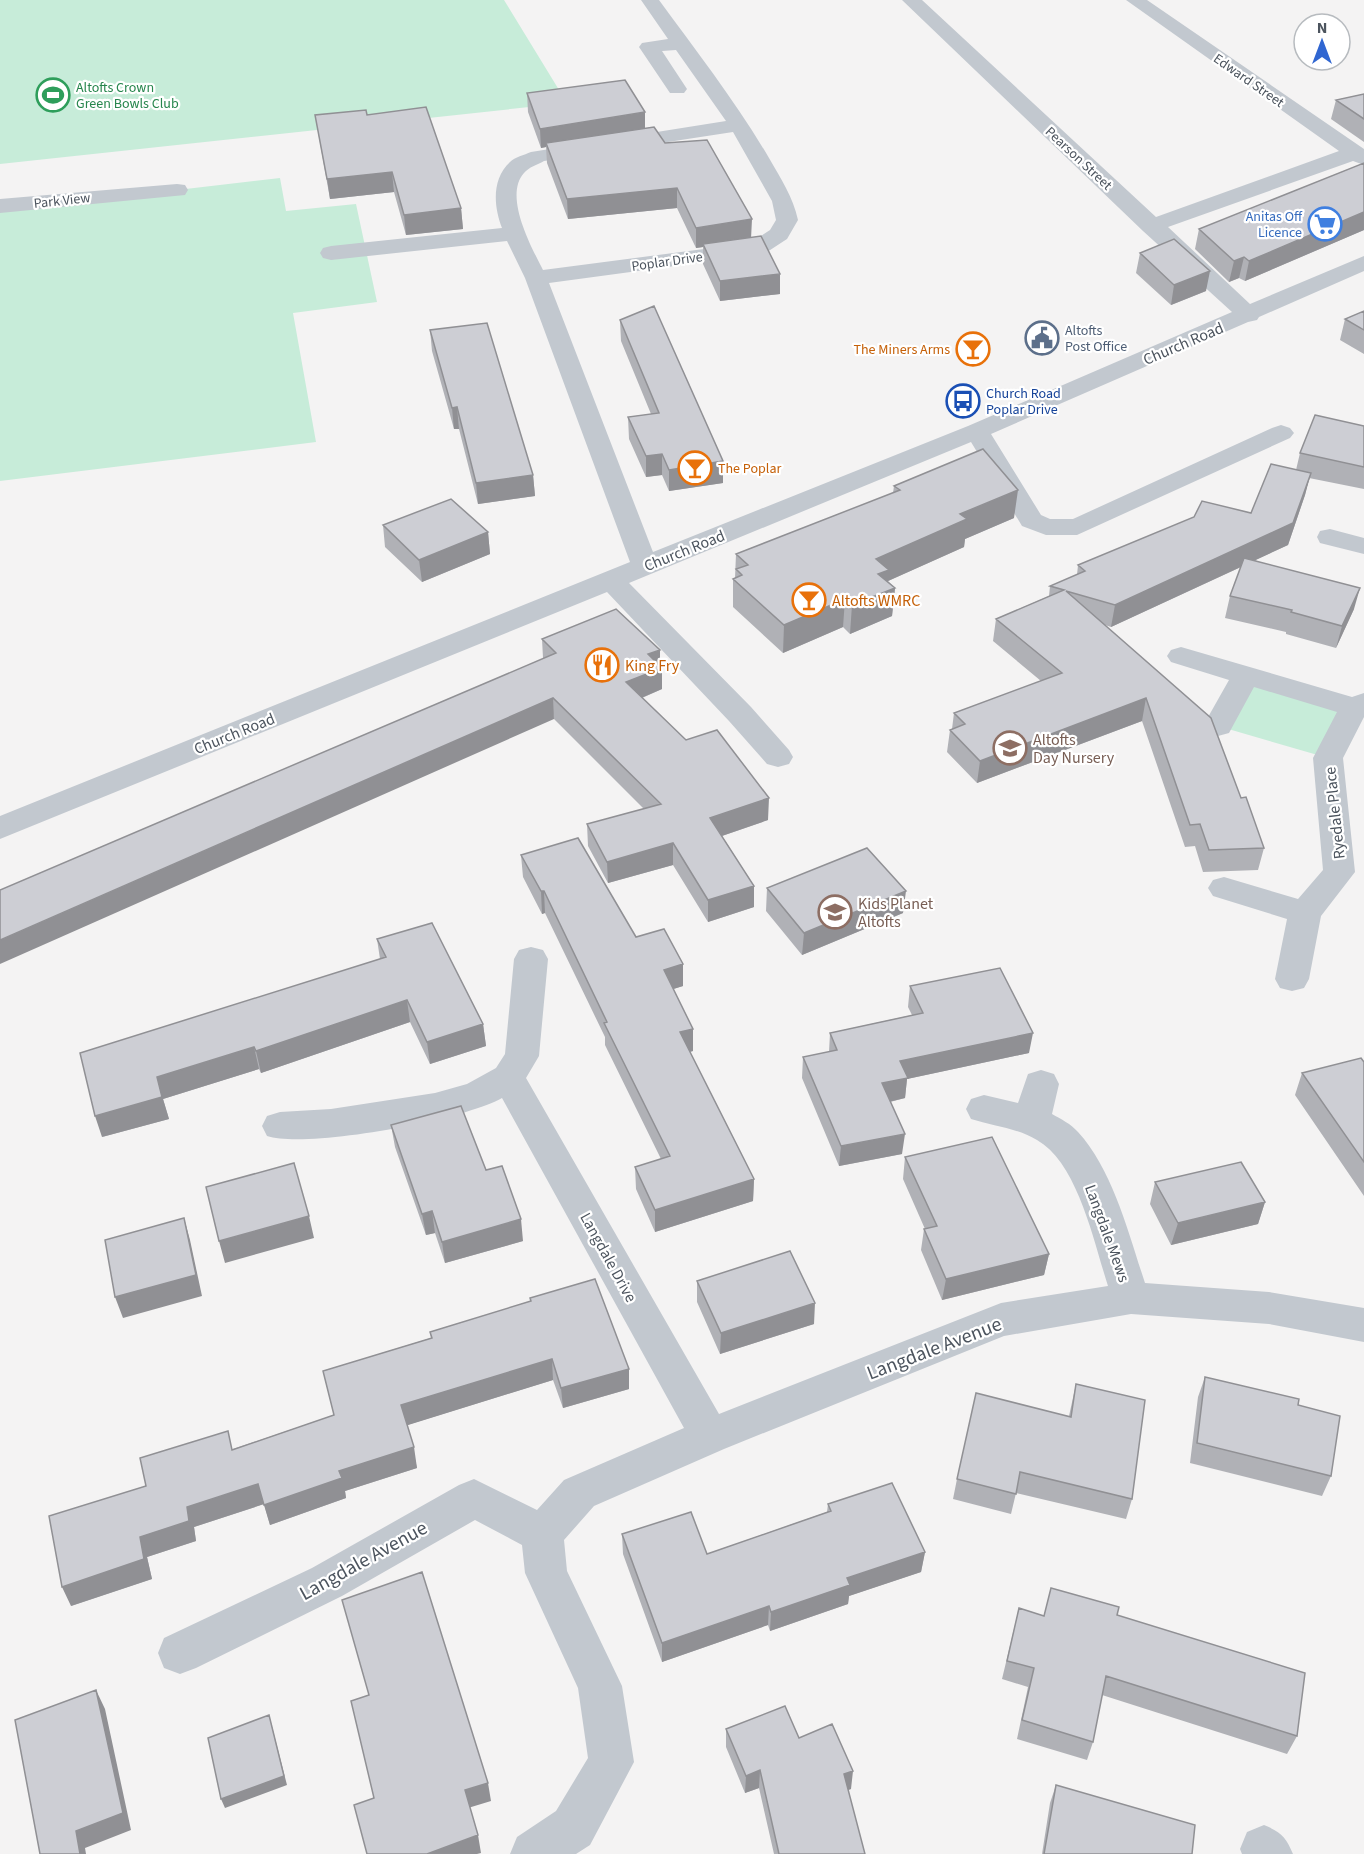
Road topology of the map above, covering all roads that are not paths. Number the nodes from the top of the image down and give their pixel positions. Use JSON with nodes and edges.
{"nodes":[{"id":1,"x":650,"y":0,"type":"edge"},
{"id":2,"x":911,"y":0,"type":"edge"},
{"id":3,"x":1135,"y":0,"type":"edge"},
{"id":4,"x":682,"y":43,"type":"junction"},
{"id":5,"x":677,"y":89,"type":"dead end"},
{"id":6,"x":739,"y":125,"type":"junction"},
{"id":7,"x":1359,"y":156,"type":"edge"},
{"id":8,"x":177,"y":190,"type":"dead end"},
{"id":9,"x":0,"y":206,"type":"edge"},
{"id":10,"x":1151,"y":226,"type":"junction"},
{"id":11,"x":513,"y":234,"type":"junction"},
{"id":12,"x":331,"y":253,"type":"dead end"},
{"id":13,"x":1364,"y":263,"type":"edge"},
{"id":14,"x":536,"y":278,"type":"junction"},
{"id":15,"x":1249,"y":315,"type":"junction"},
{"id":16,"x":977,"y":430,"type":"junction"},
{"id":17,"x":1281,"y":433,"type":"dead end"},
{"id":18,"x":1330,"y":537,"type":"dead end"},
{"id":19,"x":1364,"y":546,"type":"edge"},
{"id":20,"x":645,"y":566,"type":"junction"},
{"id":21,"x":611,"y":580,"type":"junction"},
{"id":22,"x":1181,"y":656,"type":"dead end"},
{"id":23,"x":1246,"y":676,"type":"junction"},
{"id":24,"x":1359,"y":705,"type":"edge"},
{"id":25,"x":1218,"y":726,"type":"dead end"},
{"id":26,"x":778,"y":757,"type":"dead end"},
{"id":27,"x":0,"y":828,"type":"edge"},
{"id":28,"x":1224,"y":888,"type":"dead end"},
{"id":29,"x":1305,"y":913,"type":"junction"},
{"id":30,"x":531,"y":959,"type":"dead end"},
{"id":31,"x":1293,"y":979,"type":"dead end"},
{"id":32,"x":508,"y":1078,"type":"junction"},
{"id":33,"x":1041,"y":1084,"type":"dead end"},
{"id":34,"x":984,"y":1109,"type":"dead end"},
{"id":35,"x":1032,"y":1120,"type":"junction"},
{"id":36,"x":280,"y":1126,"type":"dead end"},
{"id":37,"x":1131,"y":1298,"type":"junction"},
{"id":38,"x":1364,"y":1325,"type":"edge"},
{"id":39,"x":710,"y":1436,"type":"junction"},
{"id":40,"x":542,"y":1534,"type":"junction"},
{"id":41,"x":180,"y":1653,"type":"dead end"},
{"id":42,"x":534,"y":1854,"type":"edge"}],
"edges":[{"from":1,"to":4,"type":"street","name":"Poplar Drive"},
{"from":2,"to":10,"type":"street","name":"Pearson Street"},
{"from":3,"to":7,"type":"street","name":"Edward Street"},
{"from":4,"to":5,"type":"street"},
{"from":4,"to":6,"type":"street","name":"Poplar Drive"},
{"from":6,"to":11,"type":"street"},
{"from":6,"to":14,"type":"street","name":"Poplar Drive"},
{"from":7,"to":10,"type":"street"},
{"from":8,"to":9,"type":"street","name":"Park View"},
{"from":10,"to":15,"type":"street","name":"Pearson Street"},
{"from":11,"to":12,"type":"street"},
{"from":11,"to":14,"type":"street"},
{"from":13,"to":15,"type":"street","name":"Church Road"},
{"from":14,"to":20,"type":"street"},
{"from":15,"to":16,"type":"street","name":"Church Road"},
{"from":16,"to":17,"type":"street"},
{"from":16,"to":20,"type":"street","name":"Church Road"},
{"from":18,"to":19,"type":"street"},
{"from":20,"to":21,"type":"street","name":"Church Road"},
{"from":21,"to":26,"type":"street"},
{"from":21,"to":27,"type":"street","name":"Church Road"},
{"from":22,"to":23,"type":"street","name":"Ryedale Place"},
{"from":23,"to":24,"type":"street","name":"Ryedale Place"},
{"from":23,"to":25,"type":"street"},
{"from":24,"to":29,"type":"street","name":"Ryedale Place"},
{"from":28,"to":29,"type":"street"},
{"from":29,"to":31,"type":"street","name":"Ryedale Place"},
{"from":30,"to":32,"type":"street"},
{"from":32,"to":36,"type":"street"},
{"from":32,"to":39,"type":"street","name":"Langdale Drive"},
{"from":33,"to":35,"type":"street"},
{"from":34,"to":35,"type":"street","name":"Langdale Mews"},
{"from":35,"to":37,"type":"street","name":"Langdale Mews"},
{"from":37,"to":38,"type":"street","name":"Langdale Avenue"},
{"from":37,"to":39,"type":"street","name":"Langdale Avenue"},
{"from":39,"to":40,"type":"street","name":"Langdale Avenue"},
{"from":40,"to":41,"type":"street","name":"Langdale Avenue"},
{"from":40,"to":42,"type":"street"}]}
